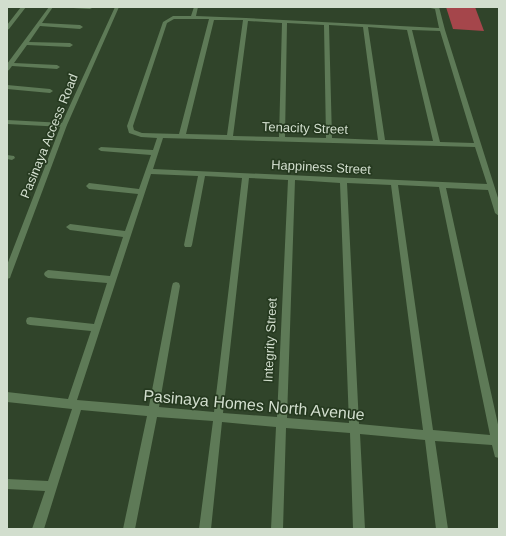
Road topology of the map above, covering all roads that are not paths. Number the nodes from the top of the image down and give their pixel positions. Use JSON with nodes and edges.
{"nodes":[{"id":1,"x":24,"y":7,"type":"edge"},
{"id":2,"x":51,"y":7,"type":"edge"},
{"id":3,"x":73,"y":7,"type":"edge"},
{"id":4,"x":117,"y":7,"type":"edge"},
{"id":5,"x":196,"y":7,"type":"edge"},
{"id":6,"x":428,"y":7,"type":"edge"},
{"id":7,"x":437,"y":7,"type":"edge"},
{"id":8,"x":90,"y":8,"type":"edge"},
{"id":9,"x":193,"y":17,"type":"junction"},
{"id":10,"x":212,"y":18,"type":"junction"},
{"id":11,"x":246,"y":19,"type":"junction"},
{"id":12,"x":285,"y":22,"type":"junction"},
{"id":13,"x":39,"y":24,"type":"junction"},
{"id":14,"x":326,"y":25,"type":"junction"},
{"id":15,"x":365,"y":26,"type":"junction"},
{"id":16,"x":80,"y":27,"type":"dead end"},
{"id":17,"x":7,"y":28,"type":"edge"},
{"id":18,"x":409,"y":29,"type":"junction"},
{"id":19,"x":442,"y":30,"type":"junction"},
{"id":20,"x":26,"y":43,"type":"junction"},
{"id":21,"x":70,"y":45,"type":"dead end"},
{"id":22,"x":9,"y":66,"type":"edge"},
{"id":23,"x":57,"y":67,"type":"dead end"},
{"id":24,"x":7,"y":87,"type":"edge"},
{"id":25,"x":50,"y":91,"type":"dead end"},
{"id":26,"x":7,"y":122,"type":"edge"},
{"id":27,"x":64,"y":125,"type":"junction"},
{"id":28,"x":161,"y":135,"type":"junction"},
{"id":29,"x":182,"y":136,"type":"junction"},
{"id":30,"x":230,"y":137,"type":"junction"},
{"id":31,"x":282,"y":139,"type":"junction"},
{"id":32,"x":329,"y":141,"type":"junction"},
{"id":33,"x":382,"y":142,"type":"junction"},
{"id":34,"x":437,"y":144,"type":"junction"},
{"id":35,"x":478,"y":145,"type":"junction"},
{"id":36,"x":101,"y":149,"type":"dead end"},
{"id":37,"x":155,"y":153,"type":"junction"},
{"id":38,"x":150,"y":171,"type":"junction"},
{"id":39,"x":202,"y":173,"type":"junction"},
{"id":40,"x":246,"y":176,"type":"junction"},
{"id":41,"x":292,"y":177,"type":"junction"},
{"id":42,"x":343,"y":180,"type":"junction"},
{"id":43,"x":394,"y":182,"type":"junction"},
{"id":44,"x":442,"y":184,"type":"junction"},
{"id":45,"x":89,"y":186,"type":"dead end"},
{"id":46,"x":491,"y":187,"type":"junction"},
{"id":47,"x":142,"y":192,"type":"junction"},
{"id":48,"x":499,"y":213,"type":"edge"},
{"id":49,"x":70,"y":227,"type":"dead end"},
{"id":50,"x":128,"y":234,"type":"junction"},
{"id":51,"x":188,"y":245,"type":"dead end"},
{"id":52,"x":48,"y":274,"type":"dead end"},
{"id":53,"x":7,"y":275,"type":"edge"},
{"id":54,"x":113,"y":280,"type":"junction"},
{"id":55,"x":176,"y":286,"type":"dead end"},
{"id":56,"x":30,"y":321,"type":"dead end"},
{"id":57,"x":97,"y":328,"type":"junction"},
{"id":58,"x":7,"y":397,"type":"edge"},
{"id":59,"x":75,"y":405,"type":"junction"},
{"id":60,"x":153,"y":411,"type":"junction"},
{"id":61,"x":219,"y":417,"type":"junction"},
{"id":62,"x":280,"y":422,"type":"junction"},
{"id":63,"x":354,"y":428,"type":"junction"},
{"id":64,"x":429,"y":435,"type":"junction"},
{"id":65,"x":498,"y":440,"type":"edge"},
{"id":66,"x":499,"y":453,"type":"edge"},
{"id":67,"x":7,"y":484,"type":"edge"},
{"id":68,"x":52,"y":486,"type":"junction"},
{"id":69,"x":38,"y":529,"type":"edge"},
{"id":70,"x":129,"y":529,"type":"edge"},
{"id":71,"x":205,"y":529,"type":"edge"},
{"id":72,"x":277,"y":529,"type":"edge"},
{"id":73,"x":359,"y":529,"type":"edge"},
{"id":74,"x":442,"y":529,"type":"edge"}],
"edges":[{"from":1,"to":17,"type":"street"},
{"from":2,"to":13,"type":"street"},
{"from":3,"to":8,"type":"street"},
{"from":4,"to":27,"type":"street","name":"Pasinaya Access Road"},
{"from":5,"to":9,"type":"street"},
{"from":6,"to":7,"type":"street"},
{"from":7,"to":19,"type":"street"},
{"from":9,"to":10,"type":"street"},
{"from":9,"to":28,"type":"street","name":"Tenacity Street"},
{"from":10,"to":11,"type":"street"},
{"from":10,"to":29,"type":"street"},
{"from":11,"to":12,"type":"street"},
{"from":11,"to":30,"type":"street"},
{"from":12,"to":14,"type":"street"},
{"from":12,"to":31,"type":"street"},
{"from":13,"to":16,"type":"street"},
{"from":13,"to":20,"type":"street"},
{"from":14,"to":15,"type":"street"},
{"from":14,"to":32,"type":"street"},
{"from":15,"to":18,"type":"street"},
{"from":15,"to":33,"type":"street"},
{"from":18,"to":19,"type":"street"},
{"from":18,"to":34,"type":"street"},
{"from":19,"to":35,"type":"street"},
{"from":20,"to":21,"type":"street"},
{"from":20,"to":22,"type":"street"},
{"from":22,"to":23,"type":"street"},
{"from":24,"to":25,"type":"street"},
{"from":26,"to":27,"type":"street"},
{"from":27,"to":53,"type":"street","name":"Pasinaya Access Road"},
{"from":28,"to":29,"type":"street","name":"Tenacity Street"},
{"from":28,"to":37,"type":"street"},
{"from":29,"to":30,"type":"street","name":"Tenacity Street"},
{"from":30,"to":31,"type":"street","name":"Tenacity Street"},
{"from":31,"to":32,"type":"street","name":"Tenacity Street"},
{"from":32,"to":33,"type":"street","name":"Tenacity Street"},
{"from":33,"to":34,"type":"street","name":"Tenacity Street"},
{"from":34,"to":35,"type":"street","name":"Tenacity Street"},
{"from":35,"to":46,"type":"street"},
{"from":36,"to":37,"type":"street"},
{"from":37,"to":38,"type":"street"},
{"from":38,"to":39,"type":"street","name":"Happiness Street"},
{"from":38,"to":47,"type":"street"},
{"from":39,"to":40,"type":"street","name":"Happiness Street"},
{"from":39,"to":51,"type":"street"},
{"from":40,"to":41,"type":"street","name":"Happiness Street"},
{"from":40,"to":61,"type":"street"},
{"from":41,"to":42,"type":"street","name":"Happiness Street"},
{"from":41,"to":62,"type":"street","name":"Integrity Street"},
{"from":42,"to":43,"type":"street","name":"Happiness Street"},
{"from":42,"to":63,"type":"street"},
{"from":43,"to":44,"type":"street","name":"Happiness Street"},
{"from":43,"to":64,"type":"street"},
{"from":44,"to":46,"type":"street","name":"Happiness Street"},
{"from":44,"to":65,"type":"street"},
{"from":45,"to":47,"type":"street"},
{"from":46,"to":48,"type":"street"},
{"from":47,"to":50,"type":"street"},
{"from":49,"to":50,"type":"street"},
{"from":50,"to":54,"type":"street"},
{"from":52,"to":54,"type":"street"},
{"from":54,"to":57,"type":"street"},
{"from":55,"to":60,"type":"street"},
{"from":56,"to":57,"type":"street"},
{"from":57,"to":59,"type":"street"},
{"from":58,"to":59,"type":"street","name":"Pasinaya Homes North Avenue"},
{"from":59,"to":60,"type":"street","name":"Pasinaya Homes North Avenue"},
{"from":59,"to":68,"type":"street"},
{"from":60,"to":61,"type":"street","name":"Pasinaya Homes North Avenue"},
{"from":60,"to":70,"type":"street"},
{"from":61,"to":62,"type":"street","name":"Pasinaya Homes North Avenue"},
{"from":61,"to":71,"type":"street"},
{"from":62,"to":63,"type":"street","name":"Pasinaya Homes North Avenue"},
{"from":62,"to":72,"type":"street","name":"Integrity Street"},
{"from":63,"to":64,"type":"street","name":"Pasinaya Homes North Avenue"},
{"from":63,"to":73,"type":"street"},
{"from":64,"to":65,"type":"street","name":"Pasinaya Homes North Avenue"},
{"from":64,"to":74,"type":"street"},
{"from":65,"to":66,"type":"street"},
{"from":67,"to":68,"type":"street"},
{"from":68,"to":69,"type":"street"}]}
